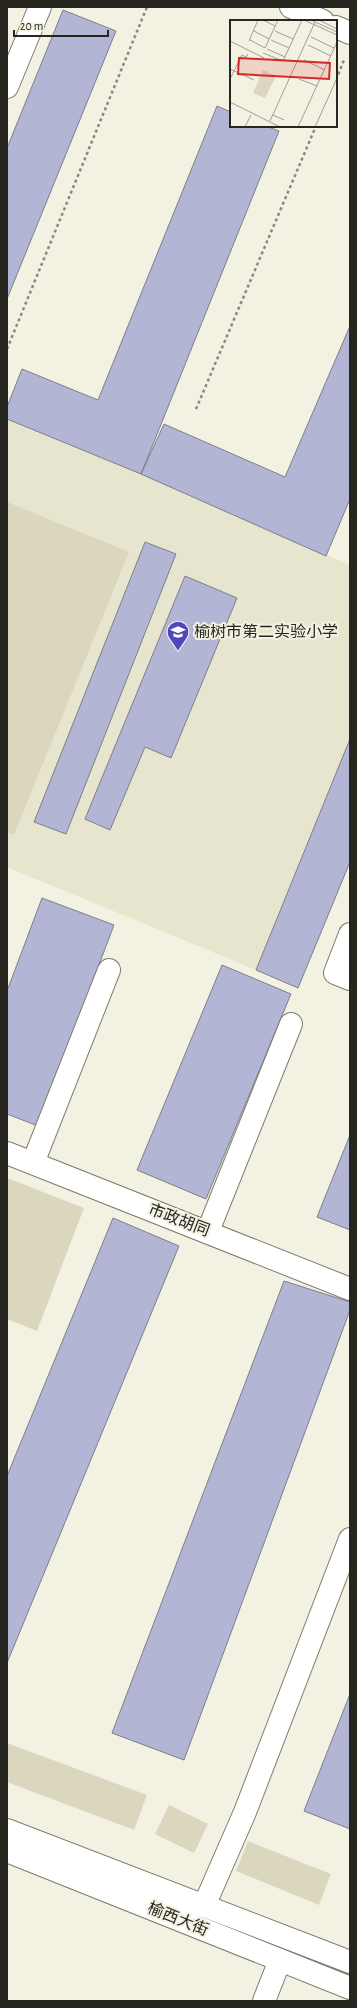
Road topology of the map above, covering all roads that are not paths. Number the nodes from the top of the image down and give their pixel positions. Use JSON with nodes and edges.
{"nodes":[{"id":1,"x":40,"y":7,"type":"edge"},
{"id":2,"x":291,"y":7,"type":"edge"},
{"id":3,"x":321,"y":20,"type":"edge"},
{"id":4,"x":337,"y":28,"type":"edge"},
{"id":5,"x":349,"y":43,"type":"edge"},
{"id":6,"x":7,"y":87,"type":"edge"},
{"id":7,"x":350,"y":934,"type":"edge"},
{"id":8,"x":109,"y":970,"type":"dead end"},
{"id":9,"x":350,"y":979,"type":"edge"},
{"id":10,"x":291,"y":1024,"type":"dead end"},
{"id":11,"x":7,"y":1152,"type":"edge"},
{"id":12,"x":33,"y":1163,"type":"junction"},
{"id":13,"x":208,"y":1231,"type":"junction"},
{"id":14,"x":350,"y":1289,"type":"edge"},
{"id":15,"x":350,"y":1539,"type":"edge"},
{"id":16,"x":7,"y":1830,"type":"edge"},
{"id":17,"x":7,"y":1850,"type":"edge"},
{"id":18,"x":204,"y":1906,"type":"junction"},
{"id":19,"x":280,"y":1960,"type":"junction"},
{"id":20,"x":350,"y":1962,"type":"edge"},
{"id":21,"x":350,"y":1988,"type":"edge"},
{"id":22,"x":264,"y":2001,"type":"edge"}],
"edges":[{"from":1,"to":6,"type":"street"},
{"from":2,"to":3,"type":"street"},
{"from":4,"to":5,"type":"street"},
{"from":7,"to":9,"type":"street"},
{"from":8,"to":12,"type":"street"},
{"from":10,"to":13,"type":"street"},
{"from":11,"to":12,"type":"street","name":"市政胡同"},
{"from":12,"to":13,"type":"street","name":"市政胡同"},
{"from":13,"to":14,"type":"street","name":"市政胡同"},
{"from":15,"to":18,"type":"street"},
{"from":16,"to":18,"type":"street","name":"榆西大街"},
{"from":17,"to":19,"type":"street","name":"榆西大街"},
{"from":18,"to":20,"type":"street","name":"榆西大街"},
{"from":19,"to":21,"type":"street","name":"榆西大街"},
{"from":19,"to":22,"type":"street"}]}
